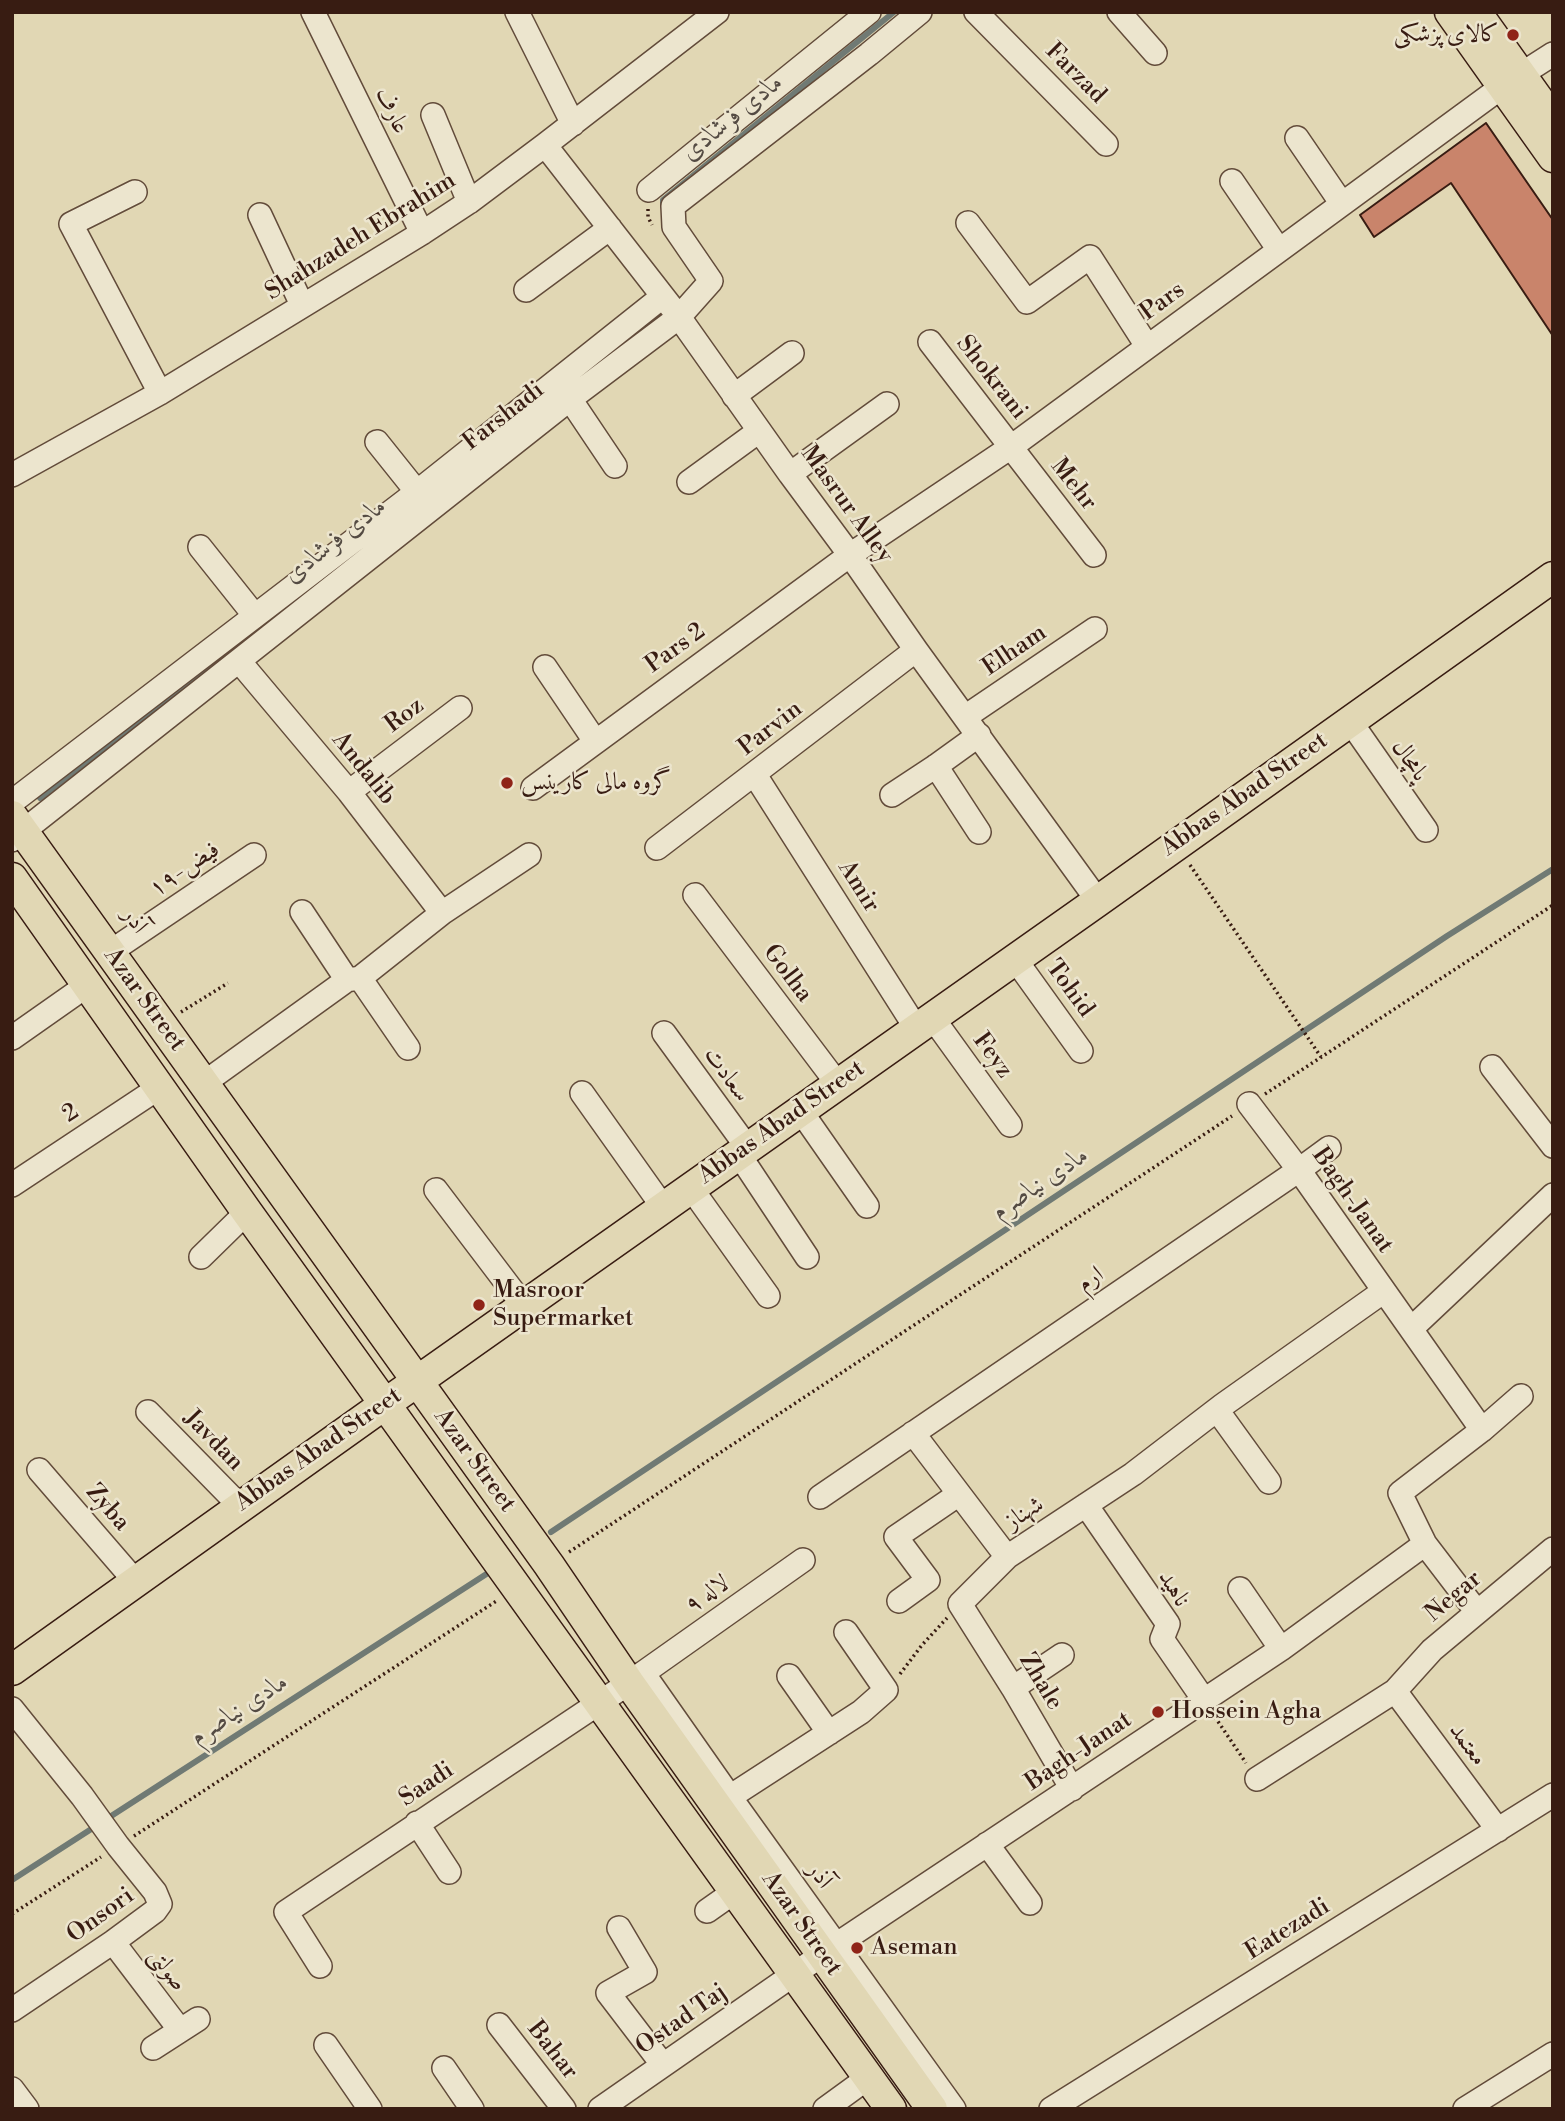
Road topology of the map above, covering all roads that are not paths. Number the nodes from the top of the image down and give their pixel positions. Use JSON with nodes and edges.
{"nodes":[{"id":1,"x":313,"y":12,"type":"edge"},
{"id":2,"x":517,"y":12,"type":"edge"},
{"id":3,"x":717,"y":12,"type":"edge"},
{"id":4,"x":869,"y":12,"type":"edge"},
{"id":5,"x":920,"y":12,"type":"edge"},
{"id":6,"x":976,"y":12,"type":"edge"},
{"id":7,"x":1119,"y":12,"type":"edge"},
{"id":8,"x":1450,"y":12,"type":"edge"},
{"id":9,"x":1476,"y":12,"type":"edge"},
{"id":10,"x":691,"y":21,"type":"edge"},
{"id":11,"x":848,"y":29,"type":"junction"},
{"id":12,"x":1155,"y":53,"type":"dead end"},
{"id":13,"x":869,"y":54,"type":"junction"},
{"id":14,"x":1553,"y":54,"type":"edge"},
{"id":15,"x":1512,"y":80,"type":"junction"},
{"id":16,"x":433,"y":115,"type":"dead end"},
{"id":17,"x":1553,"y":120,"type":"edge"},
{"id":18,"x":573,"y":124,"type":"junction"},
{"id":19,"x":1297,"y":138,"type":"dead end"},
{"id":20,"x":1106,"y":144,"type":"dead end"},
{"id":21,"x":545,"y":145,"type":"junction"},
{"id":22,"x":1553,"y":157,"type":"edge"},
{"id":23,"x":1232,"y":181,"type":"dead end"},
{"id":24,"x":649,"y":190,"type":"dead end"},
{"id":25,"x":135,"y":192,"type":"dead end"},
{"id":26,"x":469,"y":202,"type":"junction"},
{"id":27,"x":1342,"y":204,"type":"junction"},
{"id":28,"x":260,"y":215,"type":"dead end"},
{"id":29,"x":968,"y":223,"type":"dead end"},
{"id":30,"x":610,"y":228,"type":"junction"},
{"id":31,"x":422,"y":233,"type":"junction"},
{"id":32,"x":1279,"y":250,"type":"junction"},
{"id":33,"x":527,"y":290,"type":"dead end"},
{"id":34,"x":662,"y":298,"type":"junction"},
{"id":35,"x":302,"y":305,"type":"junction"},
{"id":36,"x":679,"y":317,"type":"junction"},
{"id":37,"x":930,"y":342,"type":"dead end"},
{"id":38,"x":1147,"y":346,"type":"junction"},
{"id":39,"x":792,"y":353,"type":"dead end"},
{"id":40,"x":160,"y":393,"type":"junction"},
{"id":41,"x":734,"y":396,"type":"junction"},
{"id":42,"x":570,"y":399,"type":"junction"},
{"id":43,"x":887,"y":404,"type":"dead end"},
{"id":44,"x":759,"y":431,"type":"junction"},
{"id":45,"x":377,"y":442,"type":"dead end"},
{"id":46,"x":1011,"y":447,"type":"junction"},
{"id":47,"x":615,"y":466,"type":"dead end"},
{"id":48,"x":790,"y":474,"type":"junction"},
{"id":49,"x":12,"y":475,"type":"edge"},
{"id":50,"x":690,"y":482,"type":"dead end"},
{"id":51,"x":417,"y":492,"type":"junction"},
{"id":52,"x":200,"y":547,"type":"dead end"},
{"id":53,"x":850,"y":555,"type":"junction"},
{"id":54,"x":1094,"y":555,"type":"dead end"},
{"id":55,"x":1553,"y":577,"type":"edge"},
{"id":56,"x":255,"y":616,"type":"junction"},
{"id":57,"x":1095,"y":629,"type":"dead end"},
{"id":58,"x":916,"y":650,"type":"junction"},
{"id":59,"x":239,"y":662,"type":"junction"},
{"id":60,"x":545,"y":667,"type":"dead end"},
{"id":61,"x":460,"y":708,"type":"dead end"},
{"id":62,"x":1350,"y":721,"type":"junction"},
{"id":63,"x":972,"y":726,"type":"junction"},
{"id":64,"x":595,"y":741,"type":"junction"},
{"id":65,"x":936,"y":766,"type":"junction"},
{"id":66,"x":755,"y":775,"type":"junction"},
{"id":67,"x":533,"y":788,"type":"dead end"},
{"id":68,"x":349,"y":792,"type":"junction"},
{"id":69,"x":892,"y":795,"type":"dead end"},
{"id":70,"x":17,"y":815,"type":"edge"},
{"id":71,"x":1426,"y":831,"type":"dead end"},
{"id":72,"x":979,"y":832,"type":"dead end"},
{"id":73,"x":657,"y":849,"type":"dead end"},
{"id":74,"x":254,"y":855,"type":"dead end"},
{"id":75,"x":528,"y":855,"type":"dead end"},
{"id":76,"x":12,"y":878,"type":"edge"},
{"id":77,"x":695,"y":895,"type":"dead end"},
{"id":78,"x":1098,"y":901,"type":"junction"},
{"id":79,"x":302,"y":912,"type":"dead end"},
{"id":80,"x":442,"y":913,"type":"junction"},
{"id":81,"x":114,"y":949,"type":"junction"},
{"id":82,"x":1015,"y":959,"type":"junction"},
{"id":83,"x":354,"y":979,"type":"junction"},
{"id":84,"x":86,"y":986,"type":"junction"},
{"id":85,"x":924,"y":1022,"type":"junction"},
{"id":86,"x":664,"y":1034,"type":"dead end"},
{"id":87,"x":12,"y":1038,"type":"edge"},
{"id":88,"x":408,"y":1048,"type":"dead end"},
{"id":89,"x":1081,"y":1051,"type":"dead end"},
{"id":90,"x":1492,"y":1067,"type":"dead end"},
{"id":91,"x":208,"y":1080,"type":"junction"},
{"id":92,"x":837,"y":1083,"type":"junction"},
{"id":93,"x":160,"y":1087,"type":"junction"},
{"id":94,"x":582,"y":1093,"type":"dead end"},
{"id":95,"x":1249,"y":1104,"type":"road end"},
{"id":96,"x":800,"y":1110,"type":"junction"},
{"id":97,"x":1010,"y":1125,"type":"dead end"},
{"id":98,"x":1553,"y":1146,"type":"edge"},
{"id":99,"x":1329,"y":1147,"type":"dead end"},
{"id":100,"x":742,"y":1150,"type":"junction"},
{"id":101,"x":1298,"y":1170,"type":"junction"},
{"id":102,"x":12,"y":1185,"type":"edge"},
{"id":103,"x":691,"y":1188,"type":"junction"},
{"id":104,"x":436,"y":1190,"type":"dead end"},
{"id":105,"x":1553,"y":1195,"type":"edge"},
{"id":106,"x":867,"y":1206,"type":"dead end"},
{"id":107,"x":663,"y":1207,"type":"junction"},
{"id":108,"x":247,"y":1212,"type":"junction"},
{"id":109,"x":201,"y":1256,"type":"dead end"},
{"id":110,"x":807,"y":1257,"type":"dead end"},
{"id":111,"x":1384,"y":1291,"type":"junction"},
{"id":112,"x":768,"y":1296,"type":"dead end"},
{"id":113,"x":524,"y":1306,"type":"junction"},
{"id":114,"x":1411,"y":1329,"type":"junction"},
{"id":115,"x":416,"y":1382,"type":"junction"},
{"id":116,"x":1521,"y":1396,"type":"dead end"},
{"id":117,"x":385,"y":1404,"type":"junction"},
{"id":118,"x":1217,"y":1410,"type":"junction"},
{"id":119,"x":148,"y":1412,"type":"dead end"},
{"id":120,"x":1482,"y":1430,"type":"junction"},
{"id":121,"x":913,"y":1433,"type":"junction"},
{"id":122,"x":39,"y":1470,"type":"dead end"},
{"id":123,"x":1269,"y":1482,"type":"dead end"},
{"id":124,"x":959,"y":1494,"type":"junction"},
{"id":125,"x":820,"y":1497,"type":"dead end"},
{"id":126,"x":1086,"y":1505,"type":"junction"},
{"id":127,"x":240,"y":1506,"type":"junction"},
{"id":128,"x":1425,"y":1544,"type":"junction"},
{"id":129,"x":1553,"y":1549,"type":"edge"},
{"id":130,"x":1007,"y":1557,"type":"junction"},
{"id":131,"x":803,"y":1560,"type":"dead end"},
{"id":132,"x":549,"y":1565,"type":"junction"},
{"id":133,"x":135,"y":1581,"type":"junction"},
{"id":134,"x":517,"y":1587,"type":"junction"},
{"id":135,"x":1240,"y":1589,"type":"dead end"},
{"id":136,"x":899,"y":1601,"type":"dead end"},
{"id":137,"x":960,"y":1604,"type":"joint"},
{"id":138,"x":1477,"y":1612,"type":"junction"},
{"id":139,"x":846,"y":1632,"type":"dead end"},
{"id":140,"x":1281,"y":1649,"type":"junction"},
{"id":141,"x":1062,"y":1655,"type":"dead end"},
{"id":142,"x":12,"y":1670,"type":"edge"},
{"id":143,"x":789,"y":1676,"type":"dead end"},
{"id":144,"x":636,"y":1678,"type":"junction"},
{"id":145,"x":1013,"y":1688,"type":"junction"},
{"id":146,"x":1395,"y":1690,"type":"junction"},
{"id":147,"x":1204,"y":1700,"type":"junction"},
{"id":148,"x":599,"y":1703,"type":"junction"},
{"id":149,"x":12,"y":1709,"type":"edge"},
{"id":150,"x":829,"y":1733,"type":"junction"},
{"id":151,"x":1257,"y":1779,"type":"road end"},
{"id":152,"x":1072,"y":1789,"type":"junction"},
{"id":153,"x":1553,"y":1795,"type":"edge"},
{"id":154,"x":724,"y":1801,"type":"junction"},
{"id":155,"x":417,"y":1823,"type":"junction"},
{"id":156,"x":1498,"y":1830,"type":"junction"},
{"id":157,"x":988,"y":1844,"type":"junction"},
{"id":158,"x":449,"y":1872,"type":"dead end"},
{"id":159,"x":734,"y":1892,"type":"junction"},
{"id":160,"x":1030,"y":1903,"type":"dead end"},
{"id":161,"x":707,"y":1911,"type":"dead end"},
{"id":162,"x":618,"y":1928,"type":"dead end"},
{"id":163,"x":113,"y":1942,"type":"junction"},
{"id":164,"x":830,"y":1950,"type":"junction"},
{"id":165,"x":320,"y":1966,"type":"dead end"},
{"id":166,"x":794,"y":1975,"type":"junction"},
{"id":167,"x":12,"y":2010,"type":"edge"},
{"id":168,"x":499,"y":2025,"type":"dead end"},
{"id":169,"x":326,"y":2046,"type":"dead end"},
{"id":170,"x":153,"y":2048,"type":"dead end"},
{"id":171,"x":1553,"y":2054,"type":"edge"},
{"id":172,"x":663,"y":2065,"type":"junction"},
{"id":173,"x":444,"y":2068,"type":"dead end"},
{"id":174,"x":869,"y":2077,"type":"junction"},
{"id":175,"x":12,"y":2088,"type":"edge"},
{"id":176,"x":27,"y":2109,"type":"edge"},
{"id":177,"x":370,"y":2109,"type":"edge"},
{"id":178,"x":472,"y":2109,"type":"edge"},
{"id":179,"x":564,"y":2109,"type":"edge"},
{"id":180,"x":600,"y":2109,"type":"edge"},
{"id":181,"x":825,"y":2109,"type":"edge"},
{"id":182,"x":891,"y":2109,"type":"edge"},
{"id":183,"x":932,"y":2109,"type":"edge"},
{"id":184,"x":954,"y":2109,"type":"edge"},
{"id":185,"x":1051,"y":2109,"type":"edge"},
{"id":186,"x":1465,"y":2109,"type":"edge"}],
"edges":[{"from":1,"to":31,"type":"street","name":"عارف"},
{"from":2,"to":18,"type":"street"},
{"from":3,"to":10,"type":"street","name":"Shahzadeh Ebrahim"},
{"from":4,"to":11,"type":"street"},
{"from":5,"to":13,"type":"street","name":"Farshadi"},
{"from":6,"to":20,"type":"street","name":"Farzad"},
{"from":7,"to":12,"type":"street"},
{"from":8,"to":15,"type":"main road"},
{"from":9,"to":15,"type":"main road"},
{"from":10,"to":18,"type":"street","name":"Shahzadeh Ebrahim"},
{"from":11,"to":13,"type":"street"},
{"from":11,"to":24,"type":"street"},
{"from":13,"to":36,"type":"street","name":"Farshadi"},
{"from":14,"to":15,"type":"street","name":"Pars"},
{"from":15,"to":17,"type":"main road"},
{"from":15,"to":22,"type":"main road"},
{"from":15,"to":27,"type":"street","name":"Pars"},
{"from":16,"to":26,"type":"street"},
{"from":18,"to":21,"type":"street","name":"Shahzadeh Ebrahim"},
{"from":19,"to":27,"type":"street"},
{"from":21,"to":26,"type":"street","name":"Shahzadeh Ebrahim"},
{"from":21,"to":30,"type":"street","name":"Masrur Alley"},
{"from":23,"to":32,"type":"street"},
{"from":25,"to":40,"type":"street"},
{"from":26,"to":31,"type":"street","name":"Shahzadeh Ebrahim"},
{"from":27,"to":32,"type":"street","name":"Pars"},
{"from":28,"to":35,"type":"street"},
{"from":29,"to":38,"type":"street"},
{"from":30,"to":33,"type":"street"},
{"from":30,"to":34,"type":"street","name":"Masrur Alley"},
{"from":31,"to":35,"type":"street","name":"Shahzadeh Ebrahim"},
{"from":32,"to":38,"type":"street","name":"Pars"},
{"from":34,"to":36,"type":"street","name":"Masrur Alley"},
{"from":34,"to":51,"type":"street","name":"Farshadi"},
{"from":35,"to":40,"type":"street","name":"Shahzadeh Ebrahim"},
{"from":36,"to":41,"type":"street","name":"Masrur Alley"},
{"from":36,"to":42,"type":"street","name":"Farshadi"},
{"from":37,"to":46,"type":"street","name":"Shokrani"},
{"from":38,"to":46,"type":"street","name":"Pars"},
{"from":39,"to":41,"type":"street"},
{"from":40,"to":49,"type":"street","name":"Shahzadeh Ebrahim"},
{"from":41,"to":44,"type":"street","name":"Masrur Alley"},
{"from":42,"to":47,"type":"street"},
{"from":42,"to":59,"type":"street","name":"Farshadi"},
{"from":43,"to":48,"type":"street"},
{"from":44,"to":48,"type":"street","name":"Masrur Alley"},
{"from":44,"to":50,"type":"street"},
{"from":45,"to":51,"type":"street"},
{"from":46,"to":53,"type":"street","name":"Pars"},
{"from":46,"to":54,"type":"street","name":"Mehr"},
{"from":48,"to":53,"type":"street","name":"Masrur Alley"},
{"from":51,"to":56,"type":"street","name":"Farshadi"},
{"from":52,"to":56,"type":"street"},
{"from":53,"to":58,"type":"street","name":"Masrur Alley"},
{"from":53,"to":64,"type":"street","name":"Pars 2"},
{"from":55,"to":62,"type":"main road","name":"Abbas Abad Street"},
{"from":56,"to":70,"type":"street","name":"Farshadi"},
{"from":57,"to":63,"type":"street","name":"Elham"},
{"from":58,"to":63,"type":"street","name":"Masrur Alley"},
{"from":58,"to":66,"type":"street","name":"Parvin"},
{"from":59,"to":68,"type":"street","name":"Andalib"},
{"from":59,"to":70,"type":"street","name":"Farshadi"},
{"from":60,"to":64,"type":"street"},
{"from":61,"to":68,"type":"street","name":"Roz"},
{"from":62,"to":71,"type":"street","name":"پامچال"},
{"from":62,"to":78,"type":"main road","name":"Abbas Abad Street"},
{"from":63,"to":65,"type":"street","name":"Elham"},
{"from":63,"to":78,"type":"street","name":"Masrur Alley"},
{"from":64,"to":67,"type":"street","name":"Pars 2"},
{"from":65,"to":69,"type":"street","name":"Elham"},
{"from":65,"to":72,"type":"street"},
{"from":66,"to":73,"type":"street","name":"Parvin"},
{"from":66,"to":85,"type":"street","name":"Amir"},
{"from":68,"to":80,"type":"street","name":"Andalib"},
{"from":70,"to":81,"type":"main road","name":"Azar Street"},
{"from":74,"to":81,"type":"street","name":"۱۹-فیض"},
{"from":75,"to":80,"type":"street"},
{"from":76,"to":84,"type":"main road","name":"Azar Street"},
{"from":77,"to":92,"type":"street","name":"Golha"},
{"from":78,"to":82,"type":"main road","name":"Abbas Abad Street"},
{"from":79,"to":83,"type":"street"},
{"from":80,"to":83,"type":"street"},
{"from":81,"to":91,"type":"main road","name":"Azar Street"},
{"from":81,"to":91,"type":"street","name":"آذر"},
{"from":82,"to":85,"type":"main road","name":"Abbas Abad Street"},
{"from":82,"to":89,"type":"street","name":"Tohid"},
{"from":83,"to":88,"type":"street"},
{"from":83,"to":91,"type":"street"},
{"from":84,"to":87,"type":"street"},
{"from":84,"to":93,"type":"main road","name":"Azar Street"},
{"from":85,"to":92,"type":"main road","name":"Abbas Abad Street"},
{"from":85,"to":97,"type":"street","name":"Feyz"},
{"from":86,"to":100,"type":"street","name":"سعادت"},
{"from":90,"to":98,"type":"street"},
{"from":91,"to":115,"type":"main road","name":"Azar Street"},
{"from":92,"to":96,"type":"main road","name":"Abbas Abad Street"},
{"from":93,"to":102,"type":"street","name":"2"},
{"from":93,"to":108,"type":"main road","name":"Azar Street"},
{"from":94,"to":107,"type":"street"},
{"from":95,"to":101,"type":"street","name":"Bagh-Janat"},
{"from":96,"to":100,"type":"main road","name":"Abbas Abad Street"},
{"from":96,"to":106,"type":"street"},
{"from":99,"to":101,"type":"street","name":"ارم"},
{"from":100,"to":103,"type":"main road","name":"Abbas Abad Street"},
{"from":100,"to":110,"type":"street","name":"سعادت"},
{"from":101,"to":111,"type":"street","name":"Bagh-Janat"},
{"from":101,"to":121,"type":"street","name":"ارم"},
{"from":103,"to":107,"type":"main road","name":"Abbas Abad Street"},
{"from":103,"to":112,"type":"street"},
{"from":104,"to":113,"type":"street"},
{"from":105,"to":114,"type":"street"},
{"from":107,"to":113,"type":"main road","name":"Abbas Abad Street"},
{"from":108,"to":109,"type":"street"},
{"from":108,"to":117,"type":"main road","name":"Azar Street"},
{"from":111,"to":114,"type":"street","name":"Bagh-Janat"},
{"from":111,"to":118,"type":"street","name":"شهناز"},
{"from":113,"to":115,"type":"main road","name":"Abbas Abad Street"},
{"from":114,"to":120,"type":"street","name":"Bagh-Janat"},
{"from":115,"to":117,"type":"main road","name":"Abbas Abad Street"},
{"from":115,"to":132,"type":"main road","name":"Azar Street"},
{"from":116,"to":120,"type":"street"},
{"from":117,"to":127,"type":"main road","name":"Abbas Abad Street"},
{"from":117,"to":134,"type":"main road","name":"Azar Street"},
{"from":118,"to":123,"type":"street"},
{"from":118,"to":126,"type":"street","name":"شهناز"},
{"from":119,"to":127,"type":"street","name":"Javdan"},
{"from":120,"to":128,"type":"street"},
{"from":121,"to":124,"type":"street"},
{"from":121,"to":125,"type":"street","name":"ارم"},
{"from":122,"to":133,"type":"street","name":"Zyba"},
{"from":124,"to":130,"type":"street"},
{"from":124,"to":136,"type":"street"},
{"from":126,"to":130,"type":"street","name":"شهناز"},
{"from":126,"to":147,"type":"street","name":"ناهید"},
{"from":127,"to":133,"type":"main road","name":"Abbas Abad Street"},
{"from":128,"to":138,"type":"street"},
{"from":128,"to":140,"type":"street","name":"Bagh-Janat"},
{"from":129,"to":138,"type":"street","name":"Negar"},
{"from":130,"to":137,"type":"street","name":"شهناز"},
{"from":131,"to":144,"type":"street","name":"۹ لاله"},
{"from":132,"to":134,"type":"main road"},
{"from":132,"to":144,"type":"main road","name":"Azar Street"},
{"from":133,"to":142,"type":"main road","name":"Abbas Abad Street"},
{"from":134,"to":148,"type":"main road","name":"Azar Street"},
{"from":135,"to":140,"type":"street"},
{"from":137,"to":145,"type":"street","name":"Zhale"},
{"from":138,"to":146,"type":"street","name":"Negar"},
{"from":139,"to":150,"type":"street"},
{"from":140,"to":147,"type":"street","name":"Bagh-Janat"},
{"from":141,"to":145,"type":"street"},
{"from":143,"to":150,"type":"street"},
{"from":144,"to":148,"type":"street","name":"۹ لاله"},
{"from":144,"to":154,"type":"main road","name":"Azar Street"},
{"from":145,"to":152,"type":"street","name":"Zhale"},
{"from":146,"to":151,"type":"street","name":"Negar"},
{"from":146,"to":156,"type":"street","name":"معتمد"},
{"from":147,"to":152,"type":"street","name":"Bagh-Janat"},
{"from":148,"to":155,"type":"street","name":"Saadi"},
{"from":148,"to":159,"type":"main road","name":"Azar Street"},
{"from":149,"to":163,"type":"street","name":"Onsori"},
{"from":150,"to":154,"type":"street"},
{"from":152,"to":157,"type":"street","name":"Bagh-Janat"},
{"from":153,"to":156,"type":"street","name":"Eatezadi"},
{"from":154,"to":164,"type":"main road","name":"Azar Street"},
{"from":155,"to":158,"type":"street"},
{"from":155,"to":165,"type":"street","name":"Saadi"},
{"from":156,"to":185,"type":"street","name":"Eatezadi"},
{"from":157,"to":160,"type":"street"},
{"from":157,"to":164,"type":"street","name":"Bagh-Janat"},
{"from":159,"to":161,"type":"street"},
{"from":159,"to":166,"type":"main road","name":"Azar Street"},
{"from":162,"to":172,"type":"street"},
{"from":163,"to":167,"type":"street","name":"Onsori"},
{"from":163,"to":170,"type":"street","name":"صولتی"},
{"from":164,"to":166,"type":"street","name":"Bagh-Janat"},
{"from":164,"to":183,"type":"main road","name":"Azar Street"},
{"from":164,"to":184,"type":"street"},
{"from":166,"to":172,"type":"street","name":"Ostad Taj"},
{"from":166,"to":174,"type":"main road","name":"Azar Street"},
{"from":168,"to":179,"type":"street","name":"Bahar"},
{"from":169,"to":177,"type":"street"},
{"from":171,"to":186,"type":"street"},
{"from":172,"to":180,"type":"street","name":"Ostad Taj"},
{"from":173,"to":178,"type":"street"},
{"from":174,"to":181,"type":"street"},
{"from":174,"to":182,"type":"main road","name":"Azar Street"},
{"from":175,"to":176,"type":"street"}]}
